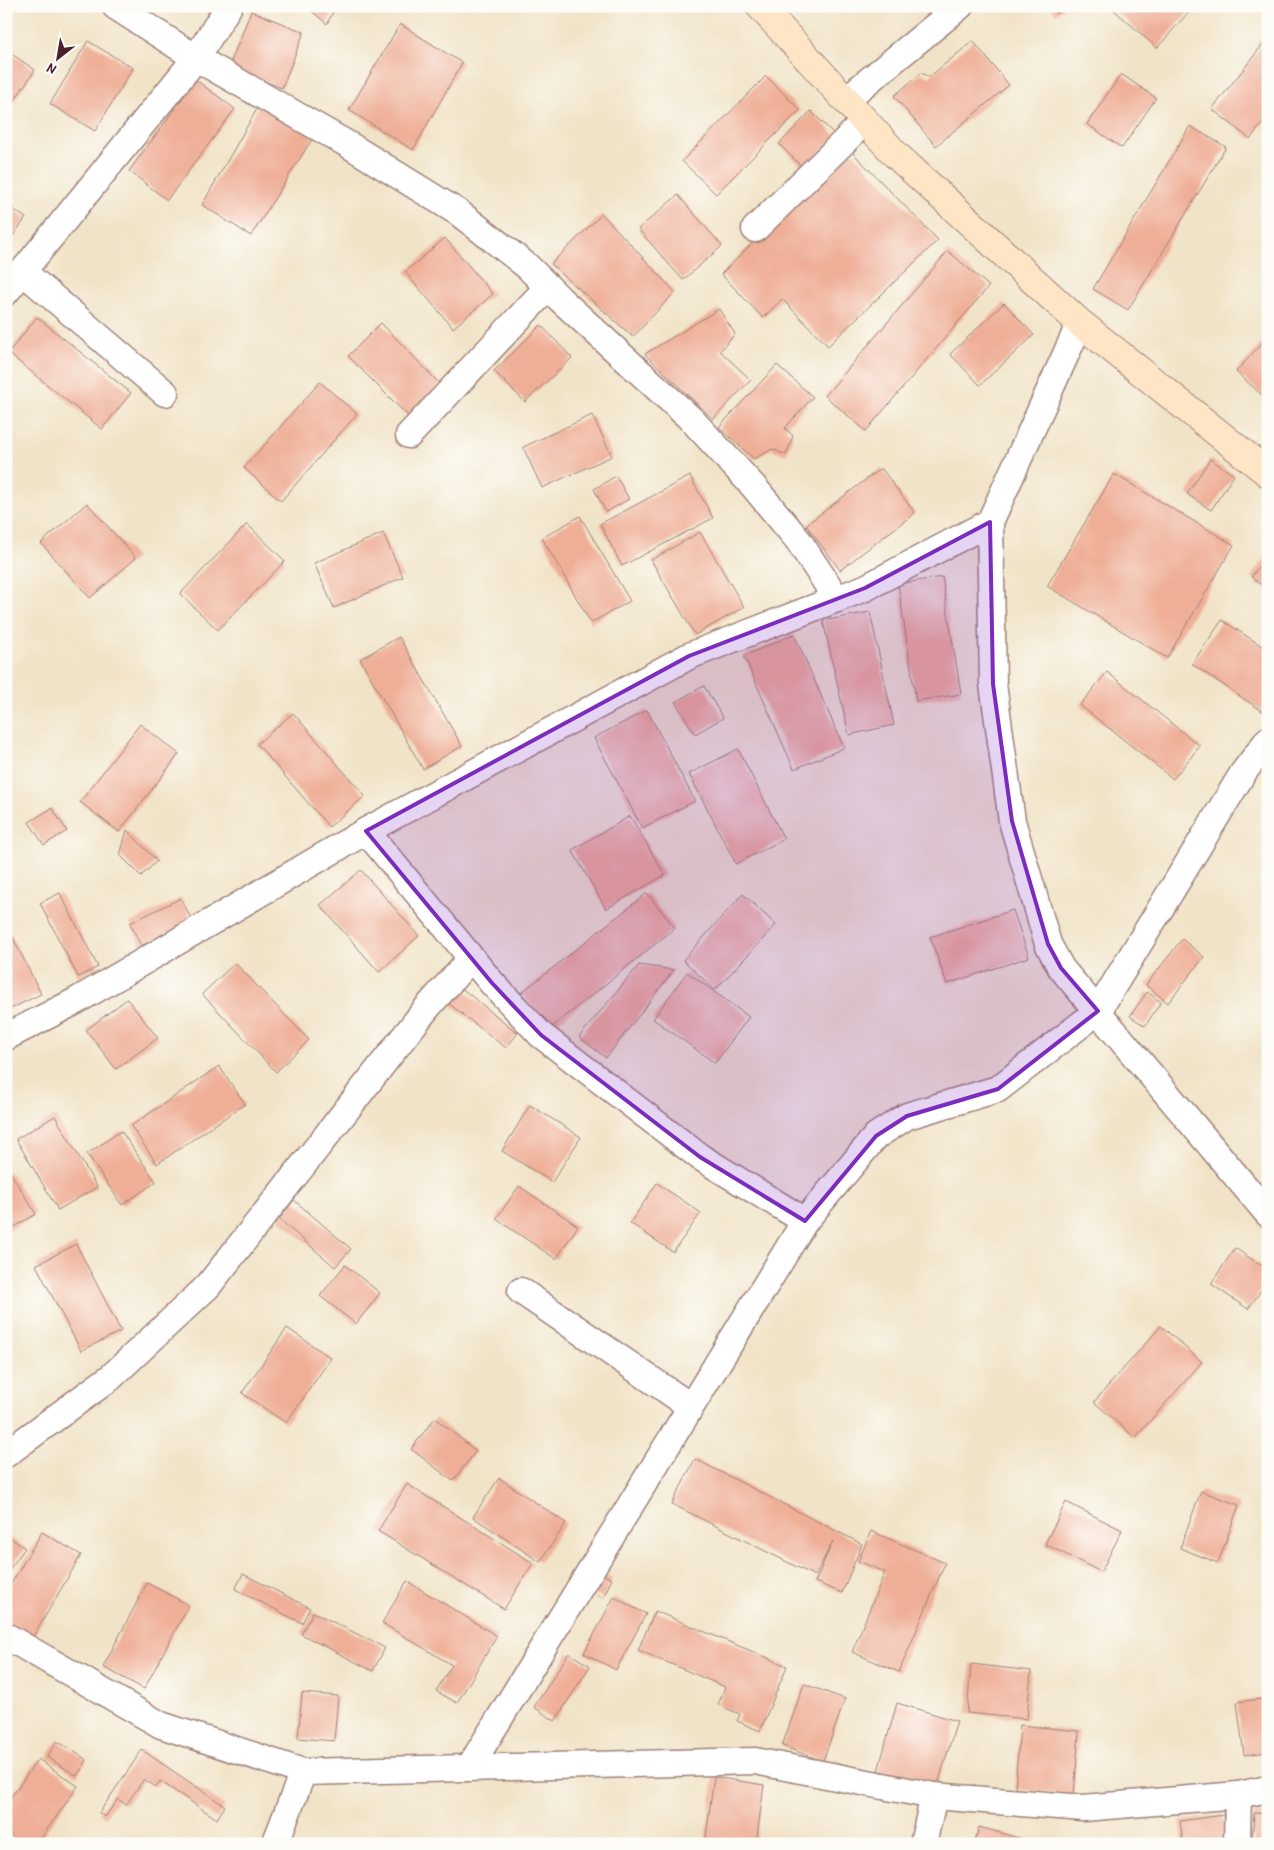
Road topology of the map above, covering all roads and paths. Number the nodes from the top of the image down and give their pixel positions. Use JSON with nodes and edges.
{"nodes":[{"id":1,"x":115,"y":6,"type":"edge"},
{"id":2,"x":229,"y":6,"type":"edge"},
{"id":3,"x":760,"y":6,"type":"edge"},
{"id":4,"x":960,"y":6,"type":"edge"},
{"id":5,"x":196,"y":58,"type":"junction"},
{"id":6,"x":846,"y":100,"type":"junction"},
{"id":7,"x":865,"y":121,"type":"junction"},
{"id":8,"x":755,"y":229,"type":"dead end"},
{"id":9,"x":22,"y":271,"type":"junction"},
{"id":10,"x":548,"y":287,"type":"junction"},
{"id":11,"x":6,"y":292,"type":"edge"},
{"id":12,"x":1080,"y":323,"type":"junction"},
{"id":13,"x":164,"y":394,"type":"dead end"},
{"id":14,"x":409,"y":435,"type":"dead end"},
{"id":15,"x":1268,"y":473,"type":"edge"},
{"id":16,"x":990,"y":522,"type":"junction"},
{"id":17,"x":837,"y":599,"type":"junction"},
{"id":18,"x":1268,"y":740,"type":"edge"},
{"id":19,"x":366,"y":831,"type":"junction"},
{"id":20,"x":472,"y":958,"type":"junction"},
{"id":21,"x":1098,"y":1011,"type":"junction"},
{"id":22,"x":6,"y":1038,"type":"edge"},
{"id":23,"x":1268,"y":1214,"type":"edge"},
{"id":24,"x":805,"y":1221,"type":"junction"},
{"id":25,"x":521,"y":1291,"type":"dead end"},
{"id":26,"x":690,"y":1406,"type":"junction"},
{"id":27,"x":6,"y":1454,"type":"edge"},
{"id":28,"x":6,"y":1636,"type":"edge"},
{"id":29,"x":469,"y":1768,"type":"junction"},
{"id":30,"x":303,"y":1772,"type":"junction"},
{"id":31,"x":1268,"y":1788,"type":"edge"},
{"id":32,"x":1238,"y":1795,"type":"junction"},
{"id":33,"x":934,"y":1796,"type":"junction"},
{"id":34,"x":275,"y":1844,"type":"edge"},
{"id":35,"x":923,"y":1844,"type":"edge"},
{"id":36,"x":1237,"y":1844,"type":"edge"}],
"edges":[{"from":1,"to":5,"type":"street"},
{"from":2,"to":5,"type":"street"},
{"from":3,"to":6,"type":"street"},
{"from":4,"to":6,"type":"street"},
{"from":5,"to":9,"type":"street"},
{"from":5,"to":10,"type":"street"},
{"from":6,"to":7,"type":"street"},
{"from":7,"to":8,"type":"street"},
{"from":7,"to":12,"type":"street"},
{"from":9,"to":11,"type":"street"},
{"from":9,"to":13,"type":"street"},
{"from":10,"to":14,"type":"street"},
{"from":10,"to":17,"type":"street"},
{"from":12,"to":15,"type":"street"},
{"from":12,"to":16,"type":"street"},
{"from":16,"to":17,"type":"street"},
{"from":16,"to":21,"type":"street"},
{"from":17,"to":19,"type":"street"},
{"from":18,"to":21,"type":"street"},
{"from":19,"to":20,"type":"street"},
{"from":19,"to":22,"type":"street"},
{"from":20,"to":24,"type":"street"},
{"from":20,"to":27,"type":"street"},
{"from":21,"to":23,"type":"street"},
{"from":21,"to":24,"type":"street"},
{"from":24,"to":26,"type":"street"},
{"from":25,"to":26,"type":"street"},
{"from":26,"to":29,"type":"street"},
{"from":28,"to":30,"type":"street"},
{"from":29,"to":30,"type":"street"},
{"from":29,"to":33,"type":"street"},
{"from":30,"to":34,"type":"street"},
{"from":31,"to":32,"type":"street"},
{"from":32,"to":33,"type":"street"},
{"from":32,"to":36,"type":"street"},
{"from":33,"to":35,"type":"street"}]}
